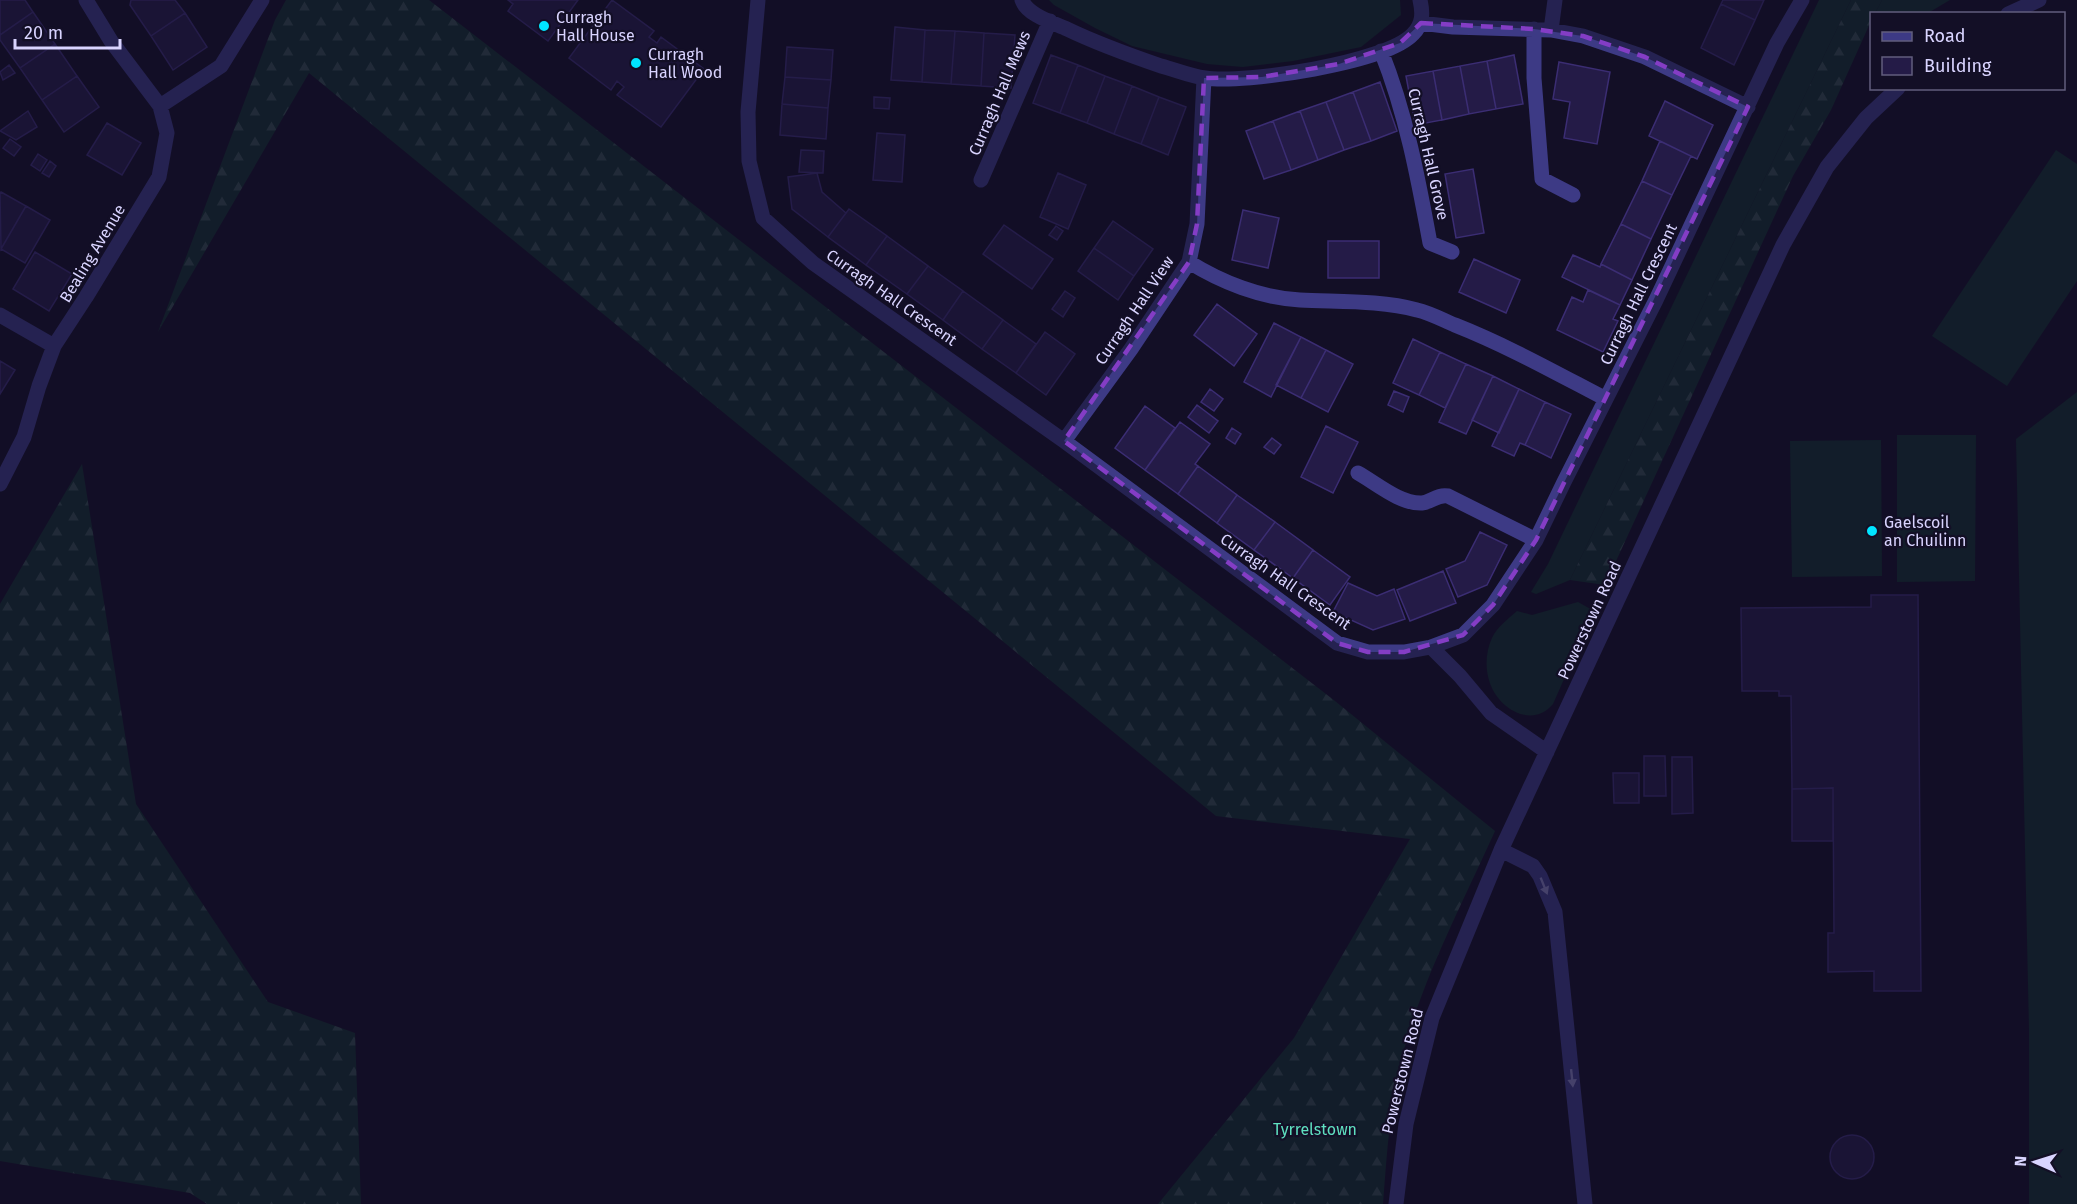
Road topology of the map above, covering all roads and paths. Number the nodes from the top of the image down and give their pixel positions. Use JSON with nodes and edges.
{"nodes":[{"id":1,"x":86,"y":0,"type":"edge"},
{"id":2,"x":262,"y":0,"type":"edge"},
{"id":3,"x":758,"y":0,"type":"edge"},
{"id":4,"x":1022,"y":0,"type":"edge"},
{"id":5,"x":1420,"y":0,"type":"edge"},
{"id":6,"x":1555,"y":0,"type":"edge"},
{"id":7,"x":1802,"y":0,"type":"edge"},
{"id":8,"x":2039,"y":0,"type":"edge"},
{"id":9,"x":2012,"y":12,"type":"edge"},
{"id":10,"x":1050,"y":21,"type":"junction"},
{"id":11,"x":1421,"y":23,"type":"junction"},
{"id":12,"x":1534,"y":29,"type":"junction"},
{"id":13,"x":1551,"y":30,"type":"junction"},
{"id":14,"x":1381,"y":51,"type":"junction"},
{"id":15,"x":1204,"y":78,"type":"junction"},
{"id":16,"x":1896,"y":90,"type":"edge"},
{"id":17,"x":160,"y":106,"type":"junction"},
{"id":18,"x":1748,"y":107,"type":"junction"},
{"id":19,"x":981,"y":180,"type":"dead end"},
{"id":20,"x":1573,"y":195,"type":"dead end"},
{"id":21,"x":1452,"y":252,"type":"dead end"},
{"id":22,"x":1189,"y":262,"type":"junction"},
{"id":23,"x":0,"y":315,"type":"edge"},
{"id":24,"x":54,"y":346,"type":"junction"},
{"id":25,"x":1606,"y":399,"type":"junction"},
{"id":26,"x":1064,"y":441,"type":"junction"},
{"id":27,"x":1358,"y":473,"type":"dead end"},
{"id":28,"x":0,"y":484,"type":"edge"},
{"id":29,"x":1536,"y":540,"type":"junction"},
{"id":30,"x":1431,"y":647,"type":"junction"},
{"id":31,"x":1547,"y":752,"type":"junction"},
{"id":32,"x":1501,"y":850,"type":"junction"},
{"id":33,"x":1396,"y":1204,"type":"edge"},
{"id":34,"x":1585,"y":1204,"type":"edge"}],
"edges":[{"from":1,"to":17,"type":"street"},
{"from":2,"to":17,"type":"street"},
{"from":3,"to":26,"type":"street","name":"Curragh Hall Crescent"},
{"from":4,"to":10,"type":"street"},
{"from":5,"to":11,"type":"street"},
{"from":6,"to":13,"type":"street"},
{"from":7,"to":18,"type":"street","name":"Curragh Hall Crescent"},
{"from":8,"to":9,"type":"street"},
{"from":10,"to":15,"type":"street"},
{"from":10,"to":19,"type":"street","name":"Curragh Hall Mews"},
{"from":11,"to":12,"type":"street"},
{"from":11,"to":14,"type":"street"},
{"from":12,"to":13,"type":"street"},
{"from":12,"to":20,"type":"street"},
{"from":13,"to":18,"type":"street"},
{"from":14,"to":15,"type":"street"},
{"from":14,"to":21,"type":"street","name":"Curragh Hall Grove"},
{"from":15,"to":22,"type":"street","name":"Curragh Hall View"},
{"from":16,"to":31,"type":"street","name":"Powerstown Road"},
{"from":17,"to":24,"type":"street","name":"Bealing Avenue"},
{"from":18,"to":25,"type":"street","name":"Curragh Hall Crescent"},
{"from":22,"to":25,"type":"street"},
{"from":22,"to":26,"type":"street","name":"Curragh Hall View"},
{"from":23,"to":24,"type":"street"},
{"from":24,"to":28,"type":"street","name":"Bealing Avenue"},
{"from":25,"to":29,"type":"street","name":"Curragh Hall Crescent"},
{"from":26,"to":30,"type":"street","name":"Curragh Hall Crescent"},
{"from":27,"to":29,"type":"street"},
{"from":29,"to":30,"type":"street","name":"Curragh Hall Crescent"},
{"from":30,"to":31,"type":"street"},
{"from":31,"to":32,"type":"street","name":"Powerstown Road"},
{"from":32,"to":33,"type":"street","name":"Powerstown Road"},
{"from":32,"to":34,"type":"street","one_way":true}]}
